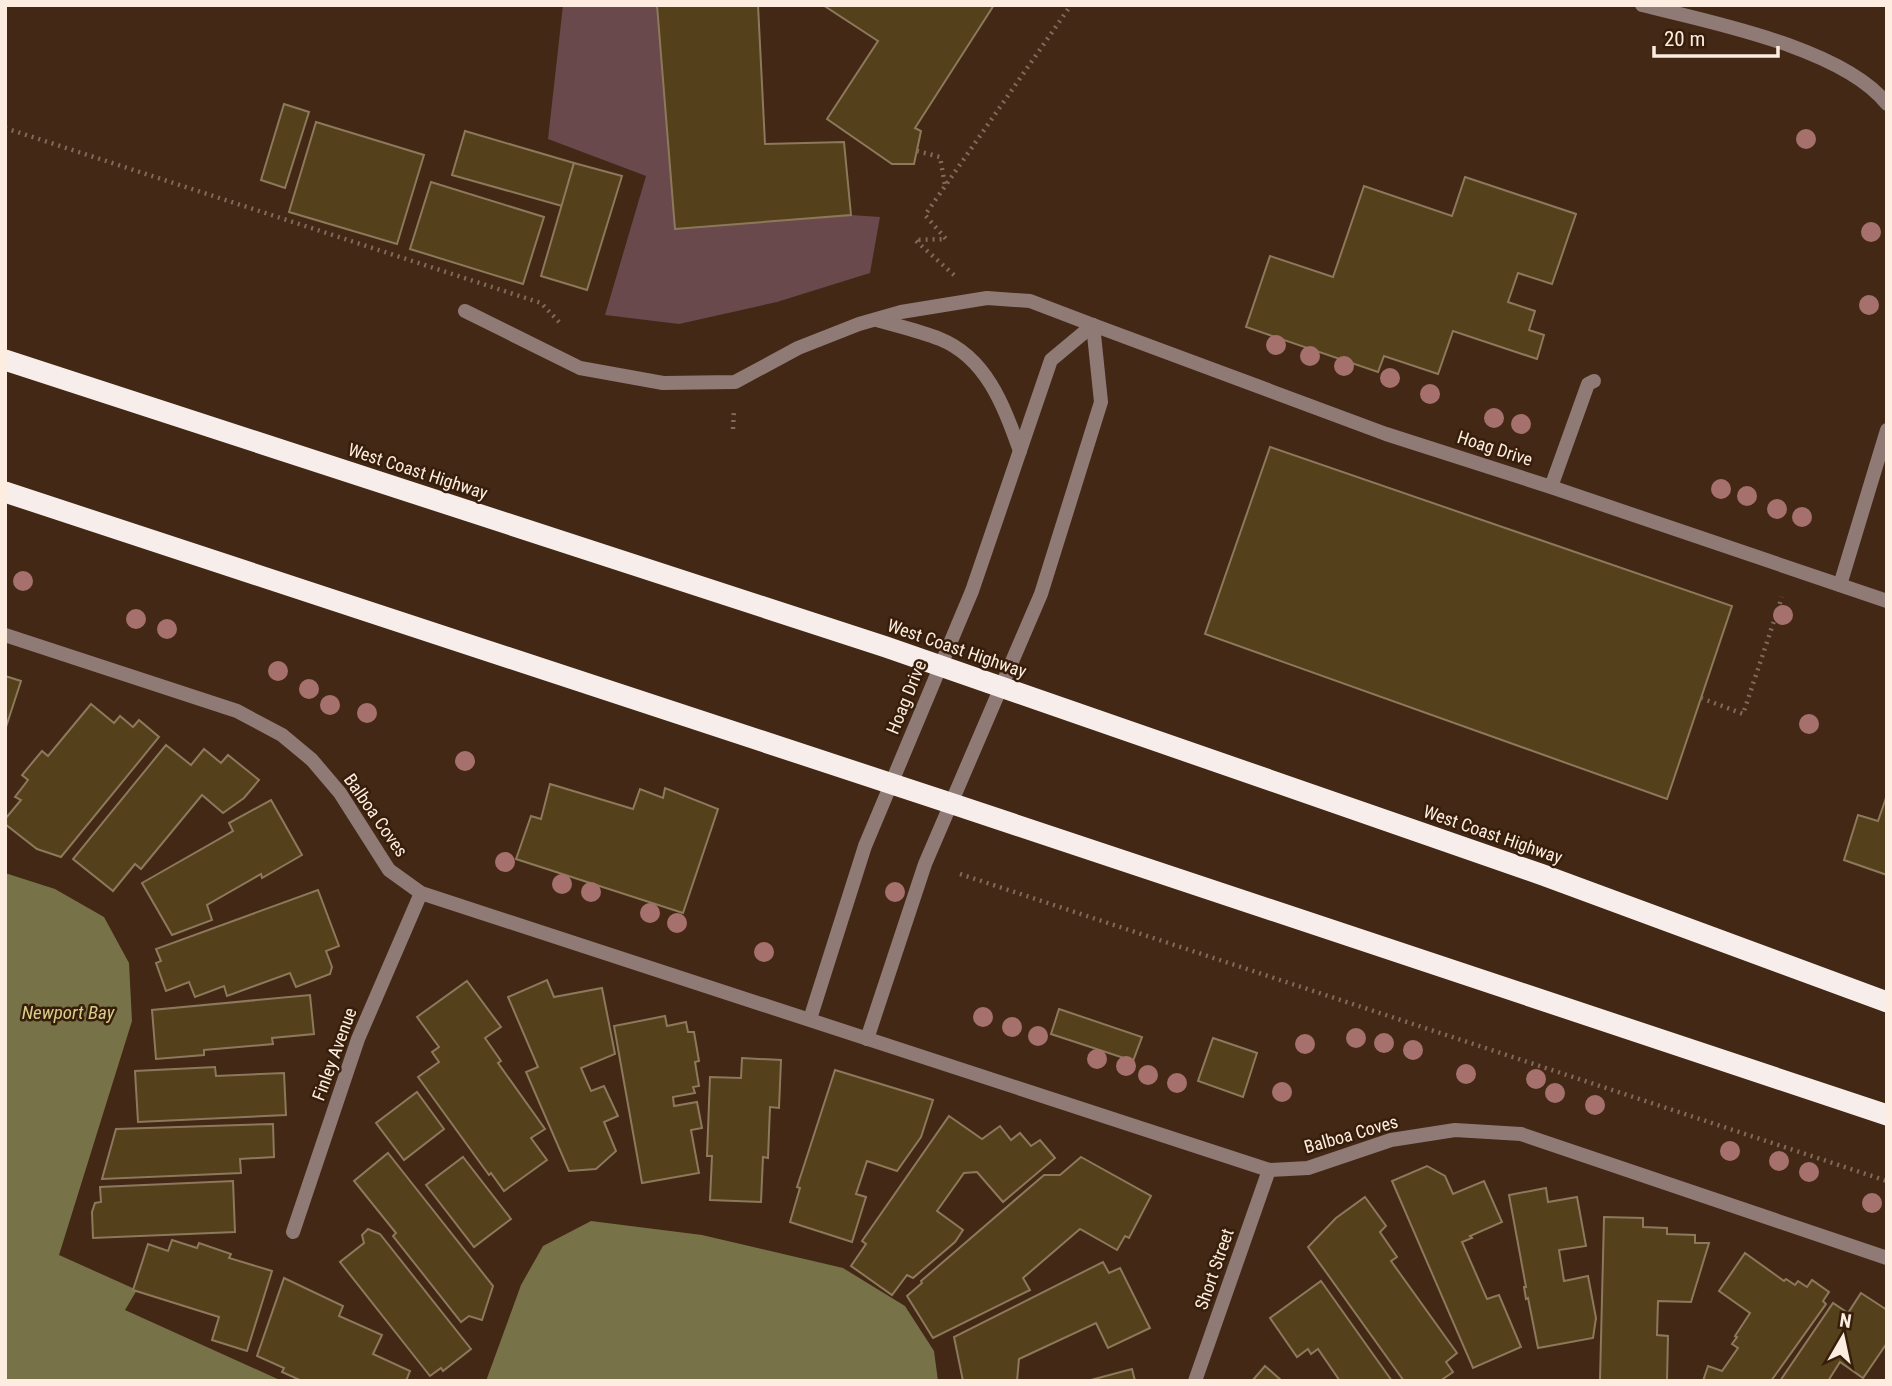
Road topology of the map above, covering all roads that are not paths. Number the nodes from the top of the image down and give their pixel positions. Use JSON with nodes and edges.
{"nodes":[{"id":1,"x":1642,"y":5,"type":"edge"},
{"id":2,"x":1887,"y":104,"type":"edge"},
{"id":3,"x":465,"y":311,"type":"dead end"},
{"id":4,"x":876,"y":320,"type":"junction"},
{"id":5,"x":1093,"y":325,"type":"junction"},
{"id":6,"x":5,"y":360,"type":"edge"},
{"id":7,"x":1594,"y":381,"type":"dead end"},
{"id":8,"x":1887,"y":430,"type":"edge"},
{"id":9,"x":1020,"y":451,"type":"junction"},
{"id":10,"x":1551,"y":487,"type":"junction"},
{"id":11,"x":5,"y":492,"type":"edge"},
{"id":12,"x":1840,"y":585,"type":"junction"},
{"id":13,"x":1887,"y":601,"type":"edge"},
{"id":14,"x":5,"y":635,"type":"edge"},
{"id":15,"x":939,"y":666,"type":"junction"},
{"id":16,"x":1000,"y":687,"type":"junction"},
{"id":17,"x":891,"y":784,"type":"junction"},
{"id":18,"x":950,"y":803,"type":"junction"},
{"id":19,"x":421,"y":893,"type":"junction"},
{"id":20,"x":1887,"y":1002,"type":"edge"},
{"id":21,"x":810,"y":1019,"type":"junction"},
{"id":22,"x":867,"y":1039,"type":"junction"},
{"id":23,"x":1887,"y":1115,"type":"edge"},
{"id":24,"x":1269,"y":1170,"type":"junction"},
{"id":25,"x":293,"y":1232,"type":"dead end"},
{"id":26,"x":1887,"y":1258,"type":"edge"},
{"id":27,"x":1195,"y":1381,"type":"edge"}],
"edges":[{"from":1,"to":2,"type":"street"},
{"from":3,"to":4,"type":"street"},
{"from":4,"to":5,"type":"street"},
{"from":4,"to":9,"type":"street"},
{"from":5,"to":9,"type":"street","name":"Hoag Drive"},
{"from":5,"to":10,"type":"street","name":"Hoag Drive"},
{"from":5,"to":16,"type":"street"},
{"from":6,"to":15,"type":"highway","name":"West Coast Highway"},
{"from":7,"to":10,"type":"street"},
{"from":8,"to":12,"type":"street"},
{"from":9,"to":15,"type":"street","name":"Hoag Drive"},
{"from":10,"to":12,"type":"street","name":"Hoag Drive"},
{"from":11,"to":17,"type":"highway"},
{"from":12,"to":13,"type":"street","name":"Hoag Drive"},
{"from":14,"to":19,"type":"street","name":"Balboa Coves"},
{"from":15,"to":16,"type":"highway","name":"West Coast Highway"},
{"from":15,"to":17,"type":"street","name":"Hoag Drive"},
{"from":16,"to":18,"type":"street"},
{"from":16,"to":20,"type":"highway","name":"West Coast Highway"},
{"from":17,"to":18,"type":"highway"},
{"from":17,"to":21,"type":"street"},
{"from":18,"to":22,"type":"street"},
{"from":18,"to":23,"type":"highway"},
{"from":19,"to":21,"type":"street","name":"Balboa Coves"},
{"from":19,"to":25,"type":"street","name":"Finley Avenue"},
{"from":21,"to":22,"type":"street","name":"Balboa Coves"},
{"from":22,"to":24,"type":"street","name":"Balboa Coves"},
{"from":24,"to":26,"type":"street","name":"Balboa Coves"},
{"from":24,"to":27,"type":"street","name":"Short Street"}]}
